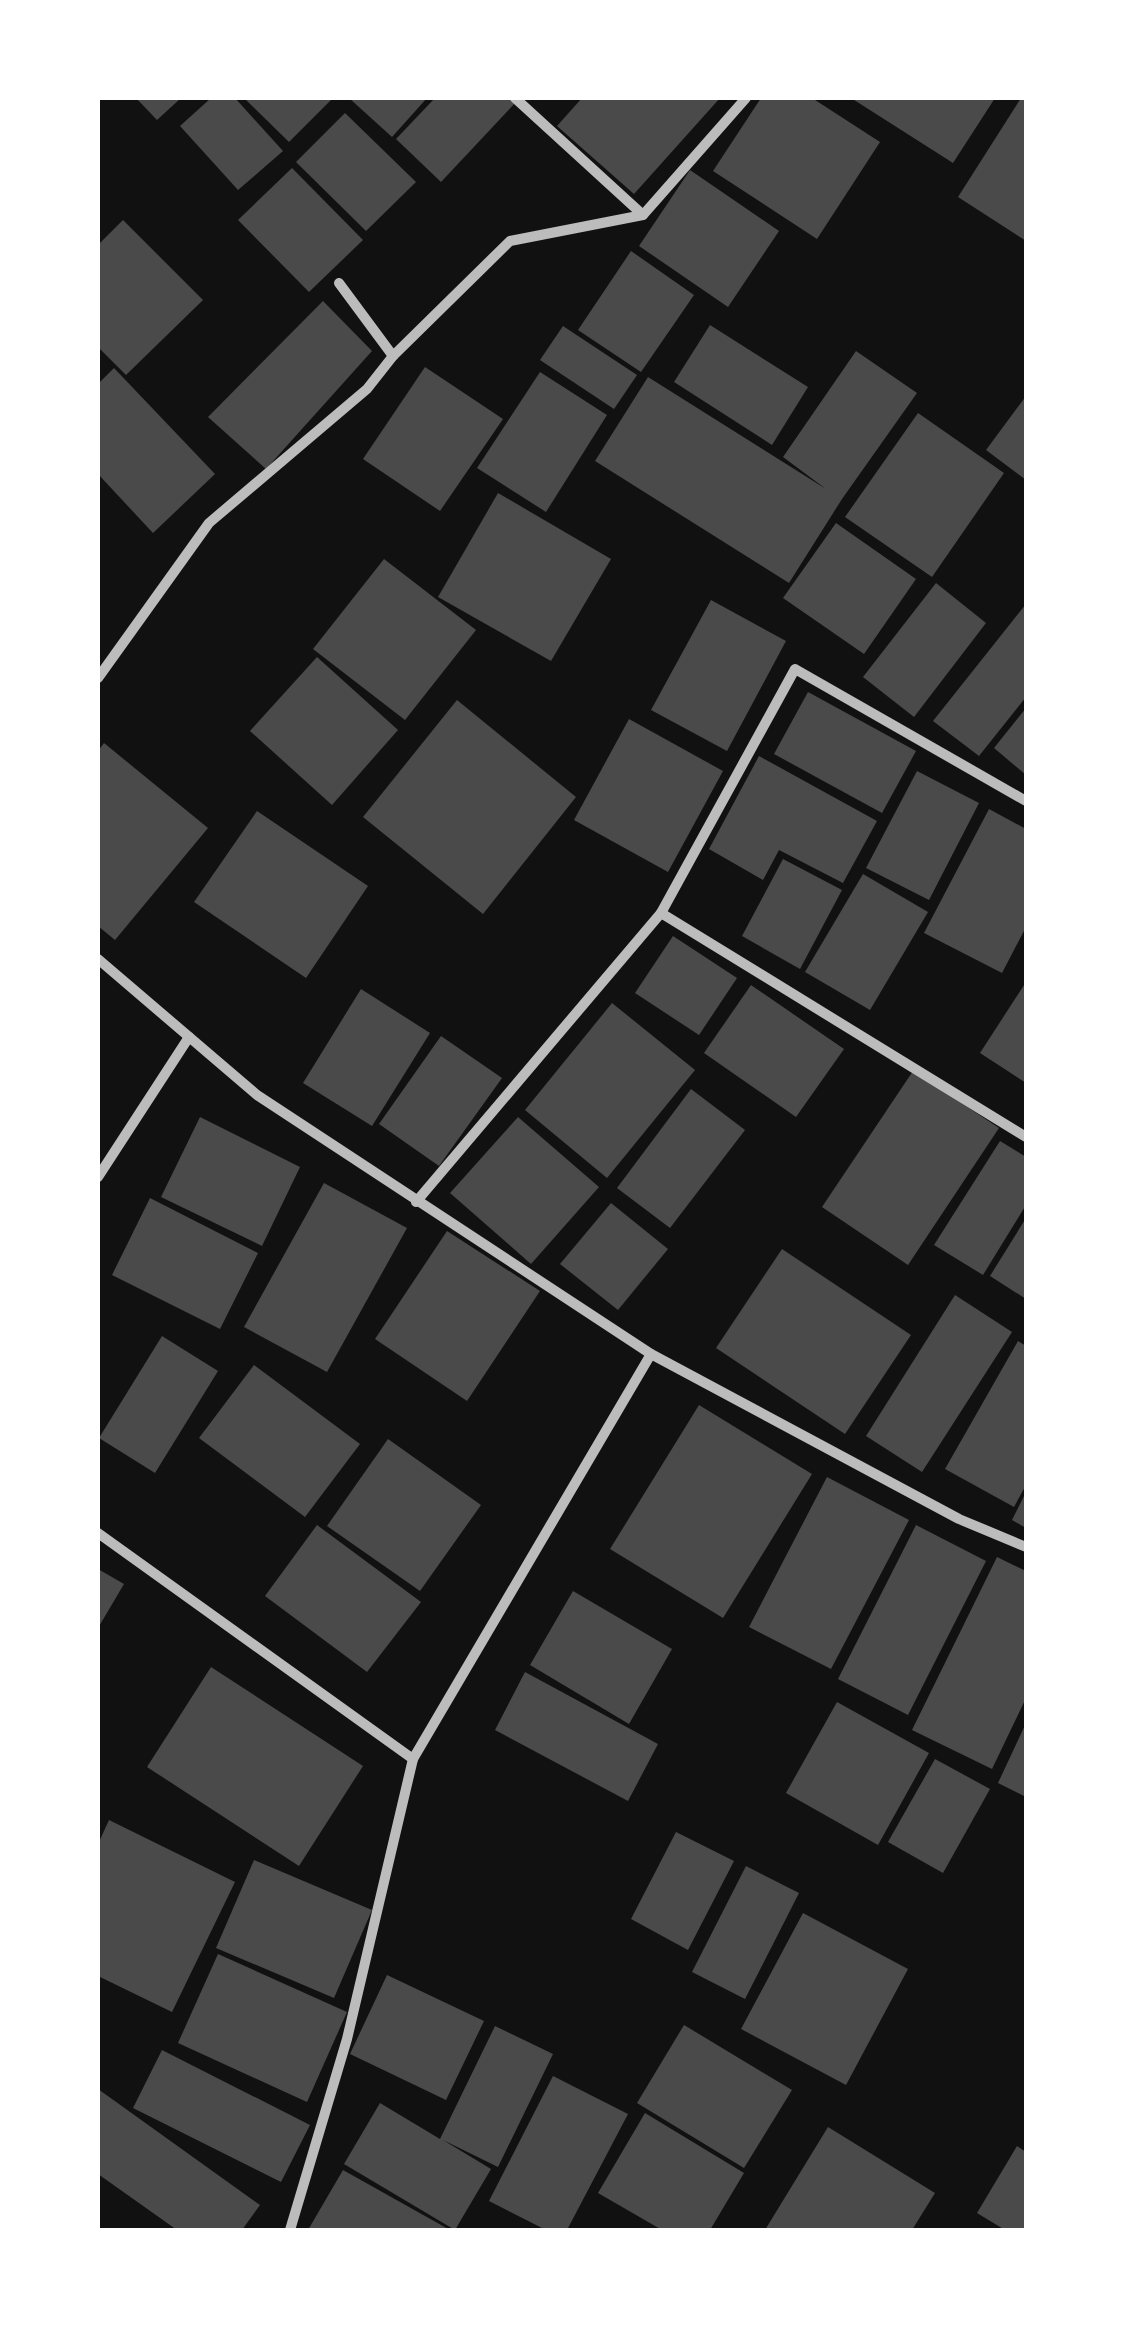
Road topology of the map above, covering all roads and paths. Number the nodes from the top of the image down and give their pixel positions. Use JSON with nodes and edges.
{"nodes":[{"id":1,"x":515,"y":98,"type":"edge"},
{"id":2,"x":746,"y":98,"type":"edge"},
{"id":3,"x":643,"y":215,"type":"junction"},
{"id":4,"x":339,"y":283,"type":"dead end"},
{"id":5,"x":393,"y":356,"type":"junction"},
{"id":6,"x":99,"y":672,"type":"edge"},
{"id":7,"x":1026,"y":802,"type":"edge"},
{"id":8,"x":661,"y":913,"type":"junction"},
{"id":9,"x":98,"y":958,"type":"edge"},
{"id":10,"x":188,"y":1037,"type":"junction"},
{"id":11,"x":1026,"y":1136,"type":"edge"},
{"id":12,"x":98,"y":1177,"type":"edge"},
{"id":13,"x":416,"y":1202,"type":"junction"},
{"id":14,"x":652,"y":1354,"type":"junction"},
{"id":15,"x":98,"y":1532,"type":"edge"},
{"id":16,"x":1026,"y":1548,"type":"edge"},
{"id":17,"x":413,"y":1759,"type":"junction"},
{"id":18,"x":290,"y":2230,"type":"edge"}],
"edges":[{"from":1,"to":3,"type":"street"},
{"from":2,"to":3,"type":"street"},
{"from":3,"to":5,"type":"street"},
{"from":4,"to":5,"type":"street"},
{"from":5,"to":6,"type":"street"},
{"from":7,"to":8,"type":"street"},
{"from":8,"to":11,"type":"street"},
{"from":8,"to":13,"type":"street"},
{"from":9,"to":10,"type":"street"},
{"from":10,"to":12,"type":"street"},
{"from":10,"to":13,"type":"street"},
{"from":13,"to":14,"type":"street"},
{"from":14,"to":16,"type":"street"},
{"from":14,"to":17,"type":"street"},
{"from":15,"to":17,"type":"street"},
{"from":17,"to":18,"type":"street"}]}
